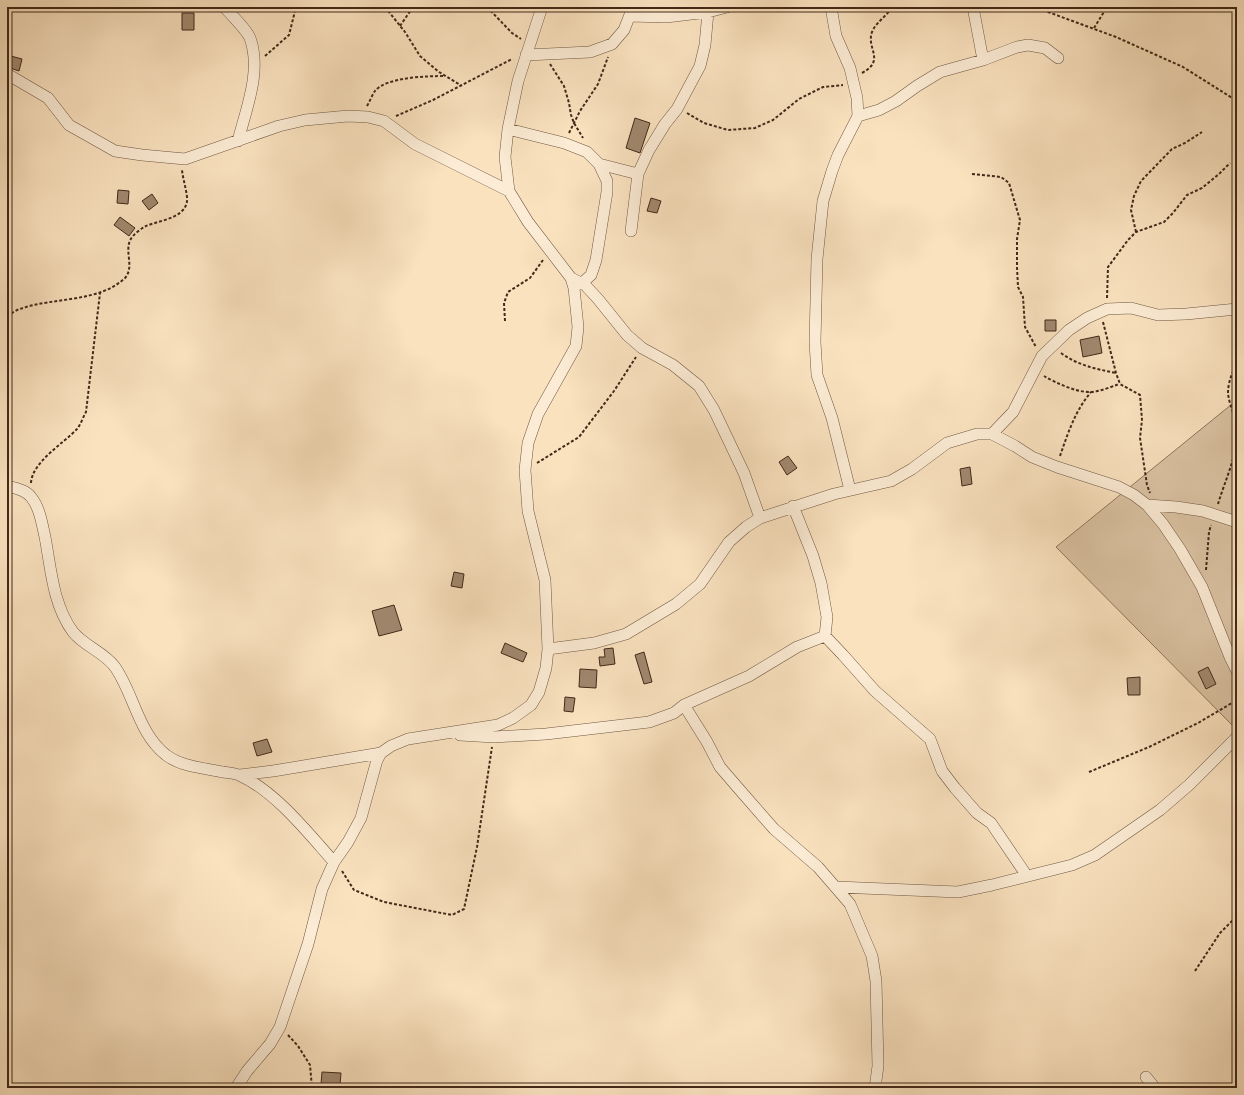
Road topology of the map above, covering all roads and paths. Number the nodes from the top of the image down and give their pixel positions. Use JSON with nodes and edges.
{"nodes":[{"id":1,"x":224,"y":7,"type":"edge"},
{"id":2,"x":296,"y":7,"type":"edge"},
{"id":3,"x":385,"y":7,"type":"edge"},
{"id":4,"x":413,"y":7,"type":"edge"},
{"id":5,"x":486,"y":7,"type":"edge"},
{"id":6,"x":542,"y":7,"type":"edge"},
{"id":7,"x":727,"y":7,"type":"edge"},
{"id":8,"x":831,"y":7,"type":"edge"},
{"id":9,"x":892,"y":7,"type":"edge"},
{"id":10,"x":973,"y":7,"type":"edge"},
{"id":11,"x":1039,"y":7,"type":"edge"},
{"id":12,"x":1106,"y":7,"type":"edge"},
{"id":13,"x":632,"y":11,"type":"edge"},
{"id":14,"x":708,"y":12,"type":"junction"},
{"id":15,"x":400,"y":26,"type":"junction"},
{"id":16,"x":1094,"y":29,"type":"junction"},
{"id":17,"x":612,"y":44,"type":"junction"},
{"id":18,"x":528,"y":51,"type":"junction"},
{"id":19,"x":544,"y":55,"type":"junction"},
{"id":20,"x":1058,"y":58,"type":"dead end"},
{"id":21,"x":983,"y":60,"type":"junction"},
{"id":22,"x":255,"y":65,"type":"junction"},
{"id":23,"x":7,"y":74,"type":"edge"},
{"id":24,"x":446,"y":76,"type":"junction"},
{"id":25,"x":853,"y":81,"type":"junction"},
{"id":26,"x":462,"y":86,"type":"junction"},
{"id":27,"x":1237,"y":100,"type":"edge"},
{"id":28,"x":677,"y":109,"type":"junction"},
{"id":29,"x":362,"y":116,"type":"junction"},
{"id":30,"x":858,"y":116,"type":"junction"},
{"id":31,"x":384,"y":121,"type":"junction"},
{"id":32,"x":574,"y":124,"type":"junction"},
{"id":33,"x":508,"y":129,"type":"junction"},
{"id":34,"x":1202,"y":132,"type":"dead end"},
{"id":35,"x":238,"y":141,"type":"junction"},
{"id":36,"x":564,"y":143,"type":"junction"},
{"id":37,"x":587,"y":152,"type":"junction"},
{"id":38,"x":185,"y":159,"type":"junction"},
{"id":39,"x":1230,"y":163,"type":"dead end"},
{"id":40,"x":599,"y":164,"type":"junction"},
{"id":41,"x":638,"y":174,"type":"junction"},
{"id":42,"x":972,"y":174,"type":"dead end"},
{"id":43,"x":510,"y":191,"type":"junction"},
{"id":44,"x":631,"y":231,"type":"dead end"},
{"id":45,"x":1136,"y":232,"type":"junction"},
{"id":46,"x":548,"y":248,"type":"junction"},
{"id":47,"x":576,"y":281,"type":"junction"},
{"id":48,"x":100,"y":292,"type":"junction"},
{"id":49,"x":1237,"y":309,"type":"edge"},
{"id":50,"x":1104,"y":311,"type":"junction"},
{"id":51,"x":7,"y":316,"type":"edge"},
{"id":52,"x":505,"y":321,"type":"dead end"},
{"id":53,"x":1052,"y":346,"type":"junction"},
{"id":54,"x":642,"y":348,"type":"junction"},
{"id":55,"x":1042,"y":356,"type":"junction"},
{"id":56,"x":1237,"y":364,"type":"edge"},
{"id":57,"x":1034,"y":370,"type":"junction"},
{"id":58,"x":1116,"y":373,"type":"junction"},
{"id":59,"x":1120,"y":384,"type":"junction"},
{"id":60,"x":1091,"y":392,"type":"junction"},
{"id":61,"x":992,"y":434,"type":"junction"},
{"id":62,"x":1057,"y":467,"type":"junction"},
{"id":63,"x":525,"y":470,"type":"junction"},
{"id":64,"x":7,"y":486,"type":"edge"},
{"id":65,"x":850,"y":490,"type":"junction"},
{"id":66,"x":30,"y":496,"type":"junction"},
{"id":67,"x":1151,"y":505,"type":"junction"},
{"id":68,"x":793,"y":506,"type":"junction"},
{"id":69,"x":1215,"y":514,"type":"junction"},
{"id":70,"x":760,"y":518,"type":"junction"},
{"id":71,"x":1237,"y":522,"type":"edge"},
{"id":72,"x":1206,"y":571,"type":"dead end"},
{"id":73,"x":825,"y":636,"type":"junction"},
{"id":74,"x":548,"y":649,"type":"junction"},
{"id":75,"x":1237,"y":671,"type":"edge"},
{"id":76,"x":1237,"y":700,"type":"edge"},
{"id":77,"x":684,"y":705,"type":"junction"},
{"id":78,"x":438,"y":734,"type":"junction"},
{"id":79,"x":494,"y":737,"type":"junction"},
{"id":80,"x":1237,"y":737,"type":"edge"},
{"id":81,"x":381,"y":753,"type":"junction"},
{"id":82,"x":1089,"y":772,"type":"dead end"},
{"id":83,"x":240,"y":775,"type":"junction"},
{"id":84,"x":334,"y":861,"type":"junction"},
{"id":85,"x":1027,"y":876,"type":"junction"},
{"id":86,"x":837,"y":887,"type":"junction"},
{"id":87,"x":1237,"y":914,"type":"edge"},
{"id":88,"x":1195,"y":971,"type":"dead end"},
{"id":89,"x":280,"y":1027,"type":"junction"},
{"id":90,"x":1146,"y":1077,"type":"dead end"},
{"id":91,"x":236,"y":1088,"type":"edge"},
{"id":92,"x":312,"y":1088,"type":"edge"},
{"id":93,"x":875,"y":1088,"type":"edge"},
{"id":94,"x":1155,"y":1088,"type":"edge"}],
"edges":[{"from":1,"to":22,"type":"street"},
{"from":2,"to":22,"type":"path"},
{"from":3,"to":15,"type":"path"},
{"from":4,"to":15,"type":"path"},
{"from":5,"to":18,"type":"path"},
{"from":6,"to":18,"type":"street"},
{"from":7,"to":14,"type":"street"},
{"from":8,"to":25,"type":"street"},
{"from":9,"to":25,"type":"path"},
{"from":10,"to":21,"type":"street"},
{"from":11,"to":16,"type":"path"},
{"from":12,"to":16,"type":"path"},
{"from":13,"to":14,"type":"street"},
{"from":13,"to":17,"type":"street"},
{"from":14,"to":28,"type":"street"},
{"from":15,"to":24,"type":"path"},
{"from":16,"to":27,"type":"path"},
{"from":17,"to":19,"type":"street"},
{"from":17,"to":32,"type":"path"},
{"from":18,"to":19,"type":"street"},
{"from":18,"to":26,"type":"path"},
{"from":18,"to":33,"type":"street"},
{"from":19,"to":32,"type":"path"},
{"from":20,"to":21,"type":"street"},
{"from":21,"to":30,"type":"street"},
{"from":22,"to":35,"type":"street"},
{"from":23,"to":38,"type":"street"},
{"from":24,"to":26,"type":"path"},
{"from":24,"to":29,"type":"path"},
{"from":25,"to":28,"type":"path"},
{"from":25,"to":30,"type":"street"},
{"from":26,"to":31,"type":"path"},
{"from":28,"to":41,"type":"street"},
{"from":29,"to":31,"type":"street"},
{"from":29,"to":35,"type":"street"},
{"from":30,"to":65,"type":"street"},
{"from":31,"to":43,"type":"street"},
{"from":32,"to":36,"type":"path"},
{"from":32,"to":37,"type":"path"},
{"from":33,"to":36,"type":"street"},
{"from":33,"to":43,"type":"street"},
{"from":34,"to":45,"type":"path"},
{"from":35,"to":38,"type":"street"},
{"from":36,"to":37,"type":"street"},
{"from":37,"to":40,"type":"street"},
{"from":38,"to":48,"type":"path"},
{"from":39,"to":45,"type":"path"},
{"from":40,"to":41,"type":"street"},
{"from":40,"to":47,"type":"street"},
{"from":41,"to":44,"type":"street"},
{"from":42,"to":55,"type":"path"},
{"from":43,"to":46,"type":"street"},
{"from":45,"to":50,"type":"path"},
{"from":46,"to":47,"type":"street"},
{"from":46,"to":52,"type":"path"},
{"from":47,"to":54,"type":"street"},
{"from":47,"to":63,"type":"street"},
{"from":48,"to":51,"type":"path"},
{"from":48,"to":66,"type":"path"},
{"from":49,"to":50,"type":"street"},
{"from":50,"to":53,"type":"street"},
{"from":50,"to":58,"type":"path"},
{"from":53,"to":55,"type":"street"},
{"from":53,"to":58,"type":"path"},
{"from":54,"to":63,"type":"path"},
{"from":54,"to":70,"type":"street"},
{"from":55,"to":57,"type":"street"},
{"from":56,"to":69,"type":"path"},
{"from":57,"to":60,"type":"path"},
{"from":57,"to":61,"type":"street"},
{"from":58,"to":59,"type":"path"},
{"from":59,"to":60,"type":"path"},
{"from":59,"to":67,"type":"path"},
{"from":60,"to":62,"type":"path"},
{"from":61,"to":62,"type":"street"},
{"from":61,"to":65,"type":"street"},
{"from":62,"to":67,"type":"street"},
{"from":63,"to":74,"type":"street"},
{"from":64,"to":66,"type":"street"},
{"from":65,"to":68,"type":"street"},
{"from":66,"to":83,"type":"street"},
{"from":67,"to":69,"type":"street"},
{"from":67,"to":75,"type":"street"},
{"from":68,"to":70,"type":"street"},
{"from":68,"to":73,"type":"street"},
{"from":69,"to":71,"type":"street"},
{"from":69,"to":72,"type":"path"},
{"from":70,"to":74,"type":"street"},
{"from":73,"to":77,"type":"street"},
{"from":73,"to":85,"type":"street"},
{"from":74,"to":78,"type":"street"},
{"from":76,"to":82,"type":"path"},
{"from":77,"to":79,"type":"street"},
{"from":77,"to":86,"type":"street"},
{"from":78,"to":79,"type":"street"},
{"from":78,"to":81,"type":"street"},
{"from":79,"to":84,"type":"path"},
{"from":80,"to":85,"type":"street"},
{"from":81,"to":83,"type":"street"},
{"from":81,"to":84,"type":"street"},
{"from":83,"to":84,"type":"street"},
{"from":84,"to":89,"type":"street"},
{"from":85,"to":86,"type":"street"},
{"from":86,"to":93,"type":"street"},
{"from":87,"to":88,"type":"path"},
{"from":89,"to":91,"type":"street"},
{"from":89,"to":92,"type":"path"},
{"from":90,"to":94,"type":"street"}]}
